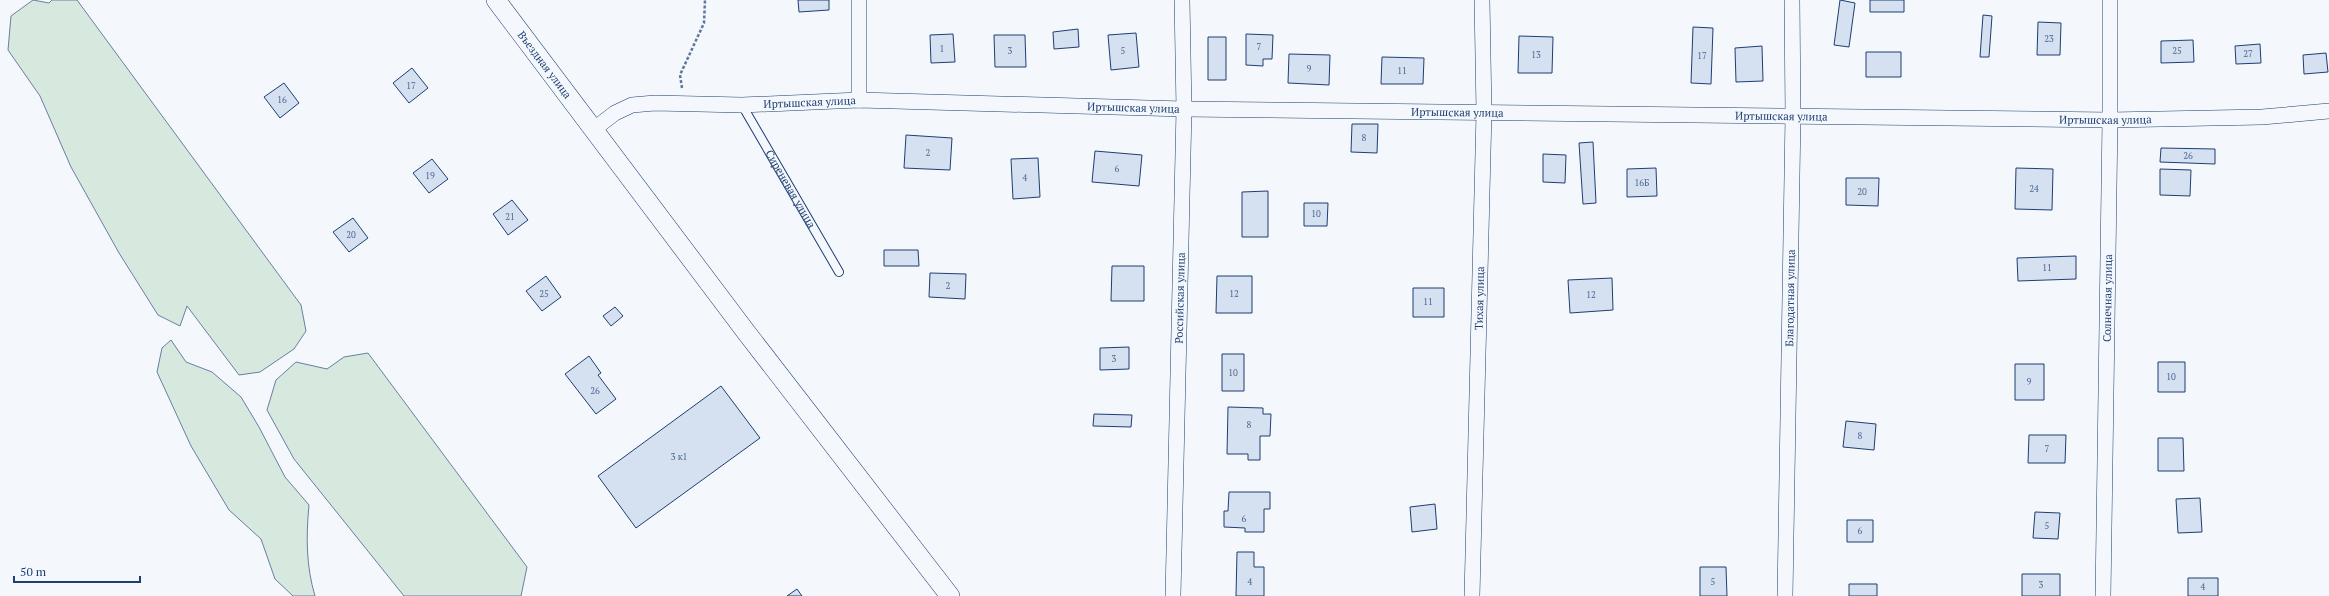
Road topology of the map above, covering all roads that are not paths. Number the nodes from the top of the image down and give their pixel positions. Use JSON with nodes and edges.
{"nodes":[{"id":1,"x":496,"y":0,"type":"edge"},
{"id":2,"x":860,"y":0,"type":"edge"},
{"id":3,"x":1182,"y":0,"type":"edge"},
{"id":4,"x":1482,"y":0,"type":"edge"},
{"id":5,"x":1792,"y":0,"type":"edge"},
{"id":6,"x":2110,"y":0,"type":"edge"},
{"id":7,"x":859,"y":100,"type":"junction"},
{"id":8,"x":742,"y":105,"type":"junction"},
{"id":9,"x":1184,"y":109,"type":"junction"},
{"id":10,"x":1484,"y":112,"type":"junction"},
{"id":11,"x":2329,"y":112,"type":"edge"},
{"id":12,"x":1793,"y":116,"type":"junction"},
{"id":13,"x":2110,"y":120,"type":"junction"},
{"id":14,"x":594,"y":129,"type":"junction"},
{"id":15,"x":839,"y":272,"type":"dead end"},
{"id":16,"x":950,"y":596,"type":"edge"},
{"id":17,"x":1173,"y":596,"type":"edge"},
{"id":18,"x":1472,"y":596,"type":"edge"},
{"id":19,"x":1785,"y":596,"type":"edge"},
{"id":20,"x":2103,"y":596,"type":"edge"}],
"edges":[{"from":1,"to":14,"type":"street","name":"Въездная улица"},
{"from":2,"to":7,"type":"street"},
{"from":3,"to":9,"type":"street","name":"Российская улица"},
{"from":4,"to":10,"type":"street","name":"Тихая улица"},
{"from":5,"to":12,"type":"street","name":"Благодатная улица"},
{"from":6,"to":13,"type":"street","name":"Солнечная улица"},
{"from":7,"to":8,"type":"street","name":"Иртышская улица"},
{"from":7,"to":9,"type":"street","name":"Иртышская улица"},
{"from":8,"to":14,"type":"street","name":"Иртышская улица"},
{"from":8,"to":15,"type":"lane","name":"Сиреневая улица"},
{"from":9,"to":10,"type":"street","name":"Иртышская улица"},
{"from":9,"to":17,"type":"street","name":"Российская улица"},
{"from":10,"to":12,"type":"street","name":"Иртышская улица"},
{"from":10,"to":18,"type":"street","name":"Тихая улица"},
{"from":11,"to":13,"type":"street","name":"Иртышская улица"},
{"from":12,"to":13,"type":"street","name":"Иртышская улица"},
{"from":12,"to":19,"type":"street","name":"Благодатная улица"},
{"from":13,"to":20,"type":"street","name":"Солнечная улица"},
{"from":14,"to":16,"type":"street","name":"Въездная улица"}]}
